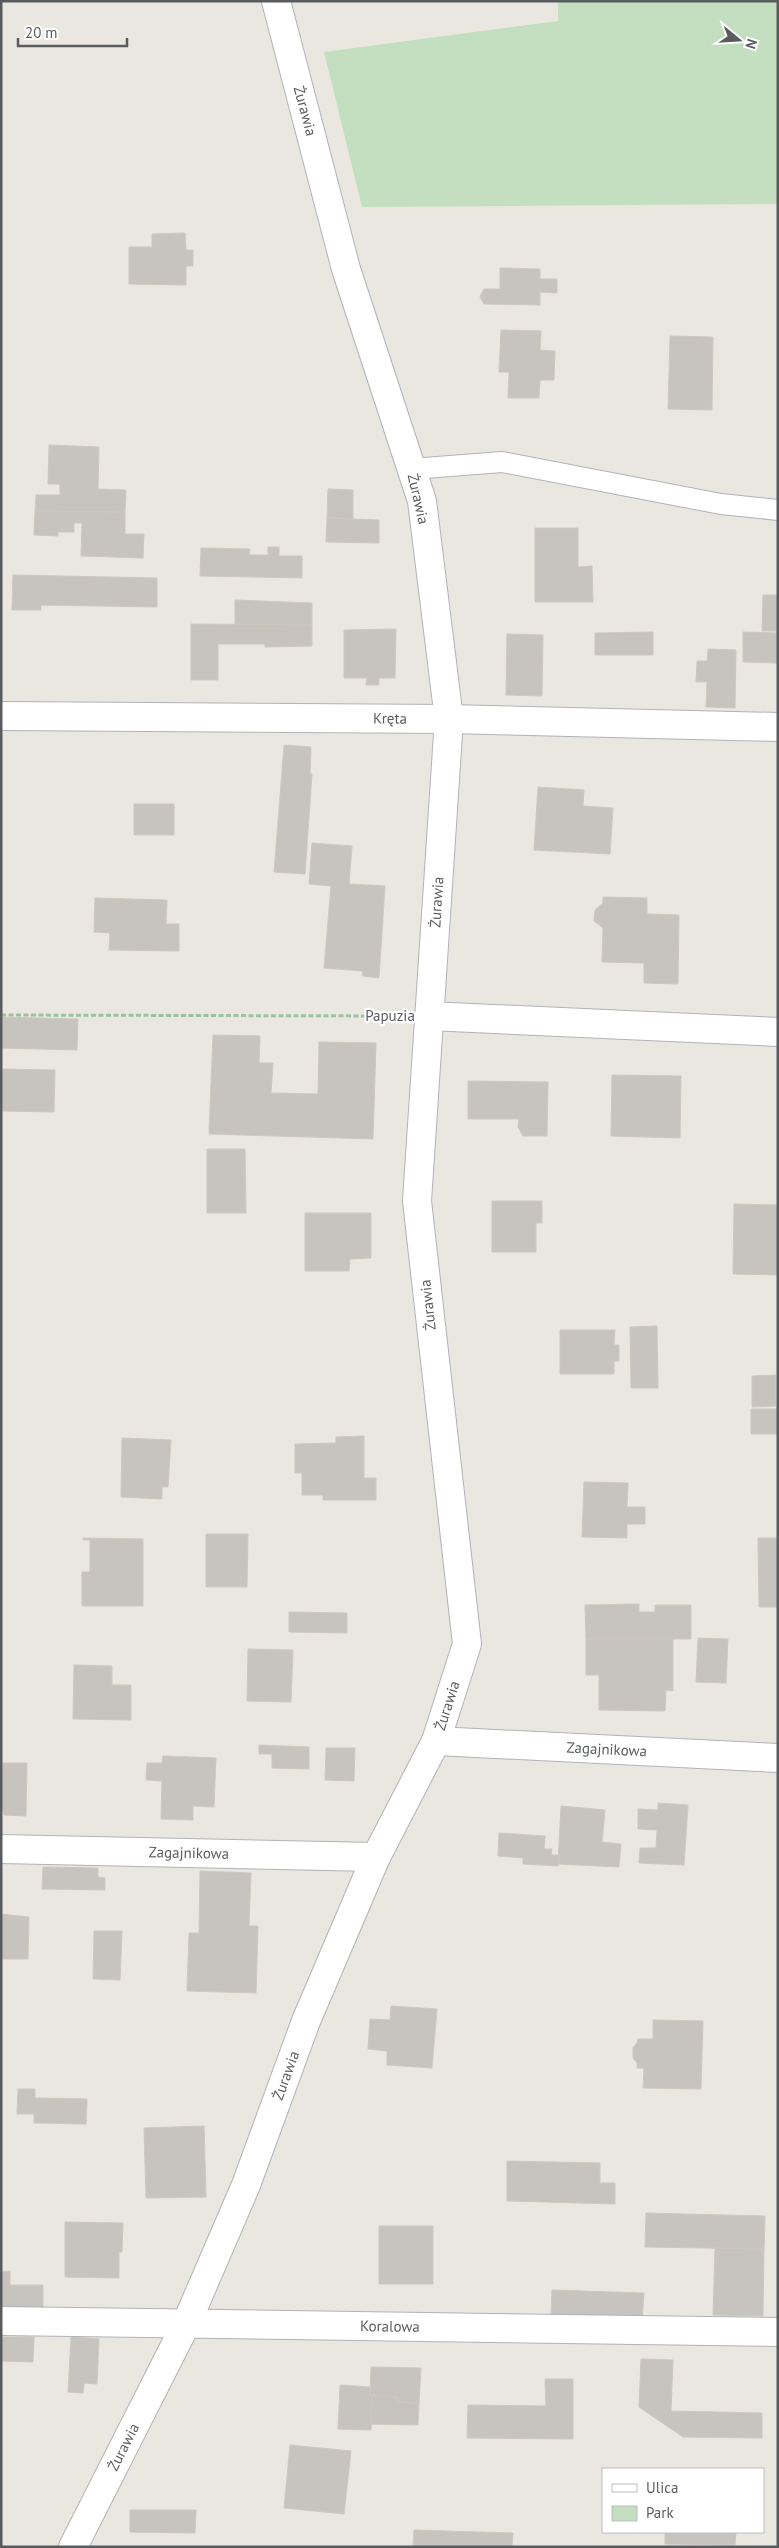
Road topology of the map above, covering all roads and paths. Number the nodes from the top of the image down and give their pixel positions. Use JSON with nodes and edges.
{"nodes":[{"id":1,"x":276,"y":1,"type":"edge"},
{"id":2,"x":411,"y":469,"type":"junction"},
{"id":3,"x":778,"y":510,"type":"edge"},
{"id":4,"x":1,"y":716,"type":"edge"},
{"id":5,"x":449,"y":719,"type":"junction"},
{"id":6,"x":778,"y":727,"type":"edge"},
{"id":7,"x":1,"y":1015,"type":"edge"},
{"id":8,"x":429,"y":1016,"type":"junction"},
{"id":9,"x":778,"y":1032,"type":"edge"},
{"id":10,"x":436,"y":1742,"type":"junction"},
{"id":11,"x":778,"y":1758,"type":"edge"},
{"id":12,"x":1,"y":1849,"type":"edge"},
{"id":13,"x":376,"y":1858,"type":"junction"},
{"id":14,"x":1,"y":2321,"type":"edge"},
{"id":15,"x":187,"y":2322,"type":"junction"},
{"id":16,"x":778,"y":2332,"type":"edge"},
{"id":17,"x":72,"y":2547,"type":"edge"}],
"edges":[{"from":1,"to":2,"type":"street","name":"Żurawia"},
{"from":2,"to":3,"type":"lane"},
{"from":2,"to":5,"type":"street","name":"Żurawia"},
{"from":4,"to":5,"type":"street","name":"Kręta"},
{"from":5,"to":6,"type":"street","name":"Kręta"},
{"from":5,"to":8,"type":"street","name":"Żurawia"},
{"from":7,"to":8,"type":"path","name":"Papuzia"},
{"from":8,"to":9,"type":"street","name":"Papuzia"},
{"from":8,"to":10,"type":"street","name":"Żurawia"},
{"from":10,"to":11,"type":"street","name":"Zagajnikowa"},
{"from":10,"to":13,"type":"street","name":"Żurawia"},
{"from":12,"to":13,"type":"street","name":"Zagajnikowa"},
{"from":13,"to":15,"type":"street","name":"Żurawia"},
{"from":14,"to":15,"type":"street","name":"Koralowa"},
{"from":15,"to":16,"type":"street","name":"Koralowa"},
{"from":15,"to":17,"type":"street","name":"Żurawia"}]}
